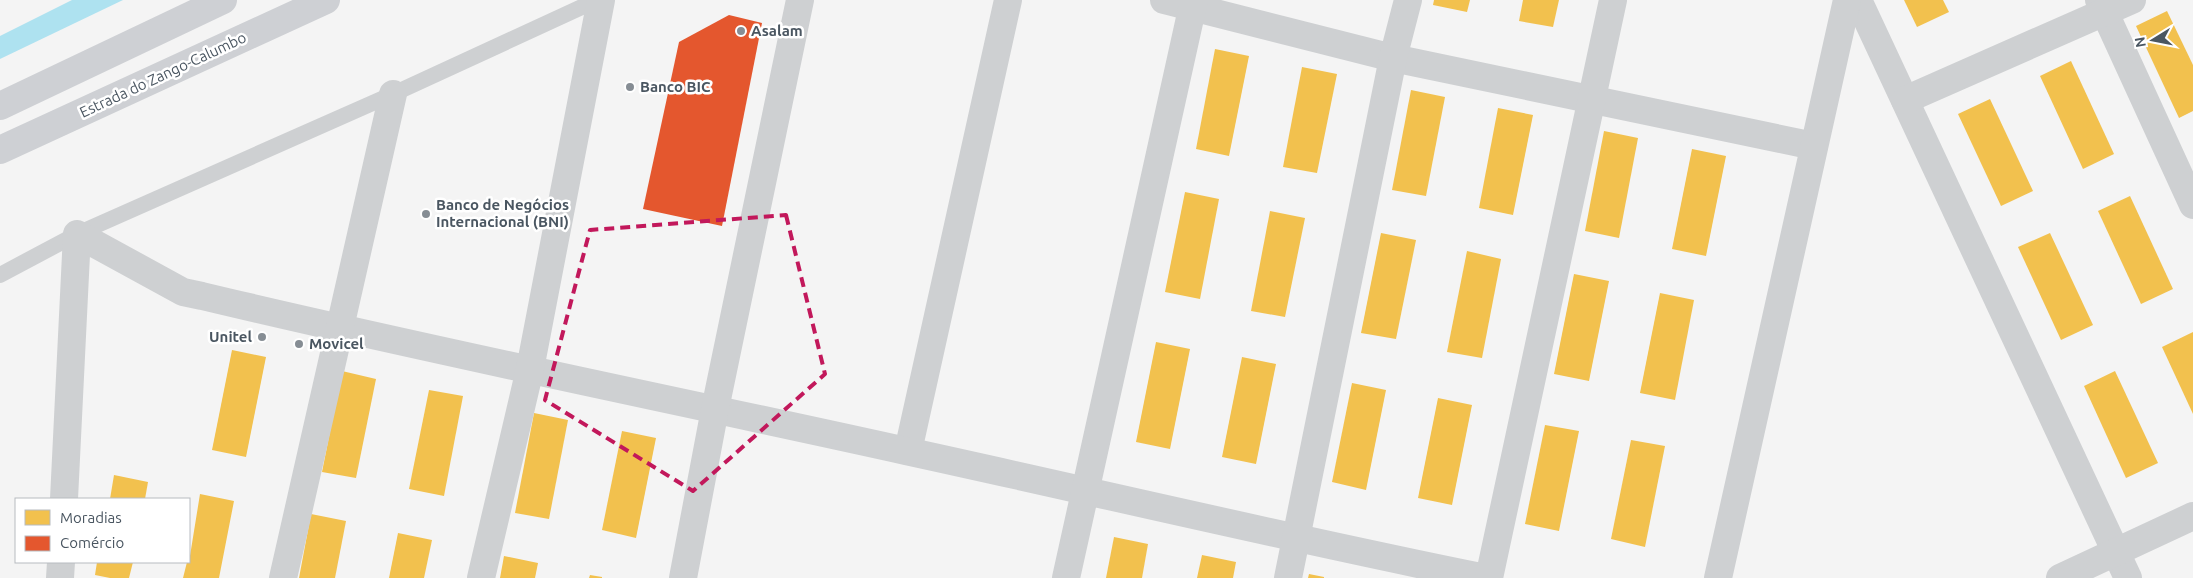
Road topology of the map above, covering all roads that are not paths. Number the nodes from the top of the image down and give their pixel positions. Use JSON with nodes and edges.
{"nodes":[{"id":1,"x":223,"y":0,"type":"edge"},
{"id":2,"x":326,"y":0,"type":"edge"},
{"id":3,"x":596,"y":0,"type":"edge"},
{"id":4,"x":601,"y":0,"type":"edge"},
{"id":5,"x":800,"y":0,"type":"edge"},
{"id":6,"x":1008,"y":0,"type":"edge"},
{"id":7,"x":1164,"y":0,"type":"edge"},
{"id":8,"x":1408,"y":0,"type":"edge"},
{"id":9,"x":1613,"y":0,"type":"edge"},
{"id":10,"x":1847,"y":0,"type":"edge"},
{"id":11,"x":1858,"y":0,"type":"edge"},
{"id":12,"x":2132,"y":0,"type":"edge"},
{"id":13,"x":1194,"y":3,"type":"edge"},
{"id":14,"x":2102,"y":6,"type":"edge"},
{"id":15,"x":1394,"y":58,"type":"junction"},
{"id":16,"x":393,"y":94,"type":"junction"},
{"id":17,"x":1592,"y":100,"type":"junction"},
{"id":18,"x":1905,"y":100,"type":"junction"},
{"id":19,"x":0,"y":106,"type":"edge"},
{"id":20,"x":1814,"y":146,"type":"junction"},
{"id":21,"x":0,"y":150,"type":"edge"},
{"id":22,"x":2193,"y":205,"type":"edge"},
{"id":23,"x":77,"y":234,"type":"junction"},
{"id":24,"x":0,"y":275,"type":"edge"},
{"id":25,"x":341,"y":330,"type":"junction"},
{"id":26,"x":530,"y":369,"type":"junction"},
{"id":27,"x":716,"y":409,"type":"junction"},
{"id":28,"x":908,"y":451,"type":"junction"},
{"id":29,"x":1086,"y":490,"type":"junction"},
{"id":30,"x":64,"y":498,"type":"edge"},
{"id":31,"x":2193,"y":516,"type":"edge"},
{"id":32,"x":1297,"y":540,"type":"junction"},
{"id":33,"x":2116,"y":552,"type":"junction"},
{"id":34,"x":61,"y":563,"type":"edge"},
{"id":35,"x":60,"y":578,"type":"edge"},
{"id":36,"x":283,"y":578,"type":"edge"},
{"id":37,"x":481,"y":578,"type":"edge"},
{"id":38,"x":683,"y":578,"type":"edge"},
{"id":39,"x":1066,"y":578,"type":"edge"},
{"id":40,"x":1288,"y":578,"type":"edge"},
{"id":41,"x":1488,"y":578,"type":"edge"},
{"id":42,"x":1718,"y":578,"type":"edge"},
{"id":43,"x":2060,"y":578,"type":"edge"},
{"id":44,"x":2128,"y":578,"type":"edge"}],
"edges":[{"from":1,"to":19,"type":"main road"},
{"from":2,"to":21,"type":"main road","name":"Estrada do Zango-Calumbo"},
{"from":3,"to":16,"type":"lane"},
{"from":4,"to":26,"type":"street"},
{"from":5,"to":27,"type":"street"},
{"from":6,"to":28,"type":"street"},
{"from":7,"to":13,"type":"street"},
{"from":8,"to":15,"type":"street"},
{"from":9,"to":17,"type":"street"},
{"from":10,"to":20,"type":"street"},
{"from":11,"to":18,"type":"street"},
{"from":12,"to":14,"type":"street"},
{"from":13,"to":15,"type":"street"},
{"from":13,"to":29,"type":"street"},
{"from":14,"to":18,"type":"street"},
{"from":14,"to":22,"type":"street"},
{"from":15,"to":17,"type":"street"},
{"from":15,"to":32,"type":"street"},
{"from":16,"to":23,"type":"lane"},
{"from":16,"to":25,"type":"street"},
{"from":17,"to":20,"type":"street"},
{"from":17,"to":41,"type":"street"},
{"from":18,"to":33,"type":"street"},
{"from":20,"to":42,"type":"street"},
{"from":23,"to":24,"type":"lane"},
{"from":23,"to":25,"type":"street"},
{"from":23,"to":30,"type":"street"},
{"from":25,"to":26,"type":"street"},
{"from":25,"to":36,"type":"street"},
{"from":26,"to":27,"type":"street"},
{"from":26,"to":37,"type":"street"},
{"from":27,"to":28,"type":"street"},
{"from":27,"to":38,"type":"street"},
{"from":28,"to":29,"type":"street"},
{"from":29,"to":32,"type":"street"},
{"from":29,"to":39,"type":"street"},
{"from":31,"to":33,"type":"street"},
{"from":32,"to":40,"type":"street"},
{"from":32,"to":41,"type":"street"},
{"from":33,"to":43,"type":"street"},
{"from":33,"to":44,"type":"street"},
{"from":34,"to":35,"type":"street"}]}
